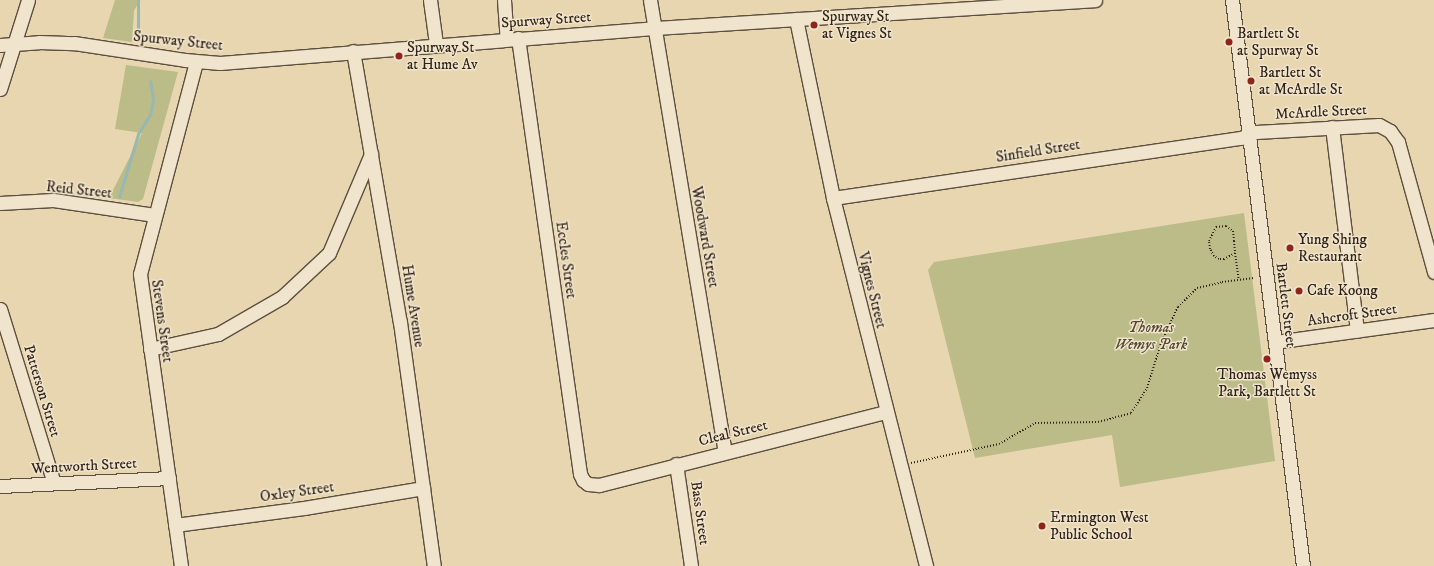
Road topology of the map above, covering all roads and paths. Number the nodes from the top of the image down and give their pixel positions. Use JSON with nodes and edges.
{"nodes":[{"id":1,"x":28,"y":0,"type":"edge"},
{"id":2,"x":430,"y":0,"type":"edge"},
{"id":3,"x":504,"y":0,"type":"edge"},
{"id":4,"x":650,"y":0,"type":"edge"},
{"id":5,"x":1095,"y":0,"type":"edge"},
{"id":6,"x":1232,"y":0,"type":"edge"},
{"id":7,"x":1078,"y":1,"type":"edge"},
{"id":8,"x":796,"y":19,"type":"junction"},
{"id":9,"x":654,"y":28,"type":"junction"},
{"id":10,"x":513,"y":39,"type":"junction"},
{"id":11,"x":14,"y":44,"type":"junction"},
{"id":12,"x":436,"y":44,"type":"junction"},
{"id":13,"x":0,"y":45,"type":"edge"},
{"id":14,"x":353,"y":52,"type":"junction"},
{"id":15,"x":196,"y":62,"type":"junction"},
{"id":16,"x":0,"y":89,"type":"edge"},
{"id":17,"x":1332,"y":127,"type":"junction"},
{"id":18,"x":1248,"y":135,"type":"junction"},
{"id":19,"x":371,"y":154,"type":"junction"},
{"id":20,"x":832,"y":198,"type":"junction"},
{"id":21,"x":0,"y":203,"type":"edge"},
{"id":22,"x":155,"y":215,"type":"junction"},
{"id":23,"x":1235,"y":253,"type":"junction"},
{"id":24,"x":1434,"y":272,"type":"edge"},
{"id":25,"x":1254,"y":278,"type":"dead end"},
{"id":26,"x":1238,"y":280,"type":"junction"},
{"id":27,"x":0,"y":309,"type":"edge"},
{"id":28,"x":1434,"y":320,"type":"edge"},
{"id":29,"x":1357,"y":330,"type":"junction"},
{"id":30,"x":1275,"y":342,"type":"junction"},
{"id":31,"x":150,"y":349,"type":"junction"},
{"id":32,"x":885,"y":412,"type":"junction"},
{"id":33,"x":725,"y":451,"type":"junction"},
{"id":34,"x":676,"y":464,"type":"junction"},
{"id":35,"x":899,"y":466,"type":"junction"},
{"id":36,"x":169,"y":478,"type":"junction"},
{"id":37,"x":54,"y":483,"type":"junction"},
{"id":38,"x":588,"y":484,"type":"joint"},
{"id":39,"x":0,"y":486,"type":"edge"},
{"id":40,"x":423,"y":488,"type":"junction"},
{"id":41,"x":175,"y":525,"type":"junction"},
{"id":42,"x":181,"y":566,"type":"edge"},
{"id":43,"x":434,"y":566,"type":"edge"},
{"id":44,"x":691,"y":566,"type":"edge"},
{"id":45,"x":926,"y":566,"type":"edge"},
{"id":46,"x":1303,"y":566,"type":"edge"}],
"edges":[{"from":1,"to":11,"type":"street"},
{"from":2,"to":12,"type":"street"},
{"from":3,"to":10,"type":"street","name":"Eccles Street"},
{"from":4,"to":9,"type":"street","name":"Woodward Street"},
{"from":5,"to":7,"type":"street","name":"Spurway Street"},
{"from":6,"to":18,"type":"street","name":"Bartlett Street"},
{"from":7,"to":8,"type":"street","name":"Spurway Street"},
{"from":8,"to":9,"type":"street","name":"Spurway Street"},
{"from":8,"to":20,"type":"street","name":"Vignes Street"},
{"from":9,"to":10,"type":"street","name":"Spurway Street"},
{"from":9,"to":33,"type":"street","name":"Woodward Street"},
{"from":10,"to":12,"type":"street","name":"Spurway Street"},
{"from":10,"to":38,"type":"street","name":"Eccles Street"},
{"from":11,"to":13,"type":"street","name":"Spurway Street"},
{"from":11,"to":15,"type":"street","name":"Spurway Street"},
{"from":11,"to":16,"type":"street"},
{"from":12,"to":14,"type":"street","name":"Spurway Street"},
{"from":14,"to":15,"type":"street","name":"Spurway Street"},
{"from":14,"to":19,"type":"street","name":"Hume Avenue"},
{"from":15,"to":22,"type":"street","name":"Stevens Street"},
{"from":17,"to":18,"type":"street","name":"McArdle Street"},
{"from":17,"to":24,"type":"street","name":"McArdle Street"},
{"from":17,"to":29,"type":"street"},
{"from":18,"to":20,"type":"street","name":"Sinfield Street"},
{"from":18,"to":30,"type":"street","name":"Bartlett Street"},
{"from":19,"to":31,"type":"street"},
{"from":19,"to":40,"type":"street","name":"Hume Avenue"},
{"from":20,"to":32,"type":"street","name":"Vignes Street"},
{"from":21,"to":22,"type":"street","name":"Reid Street"},
{"from":22,"to":31,"type":"street","name":"Stevens Street"},
{"from":23,"to":23,"type":"path"},
{"from":23,"to":26,"type":"path"},
{"from":25,"to":26,"type":"path"},
{"from":26,"to":35,"type":"path"},
{"from":27,"to":37,"type":"street","name":"Patterson Street"},
{"from":28,"to":29,"type":"street","name":"Ashcroft Street"},
{"from":29,"to":30,"type":"street","name":"Ashcroft Street"},
{"from":30,"to":46,"type":"street","name":"Bartlett Street"},
{"from":31,"to":36,"type":"street","name":"Stevens Street"},
{"from":32,"to":33,"type":"street","name":"Cleal Street"},
{"from":32,"to":35,"type":"street","name":"Vignes Street"},
{"from":33,"to":34,"type":"street","name":"Cleal Street"},
{"from":34,"to":38,"type":"street","name":"Cleal Street"},
{"from":34,"to":44,"type":"street","name":"Bass Street"},
{"from":35,"to":45,"type":"street","name":"Vignes Street"},
{"from":36,"to":37,"type":"street","name":"Wentworth Street"},
{"from":36,"to":41,"type":"street","name":"Stevens Street"},
{"from":37,"to":39,"type":"street","name":"Wentworth Street"},
{"from":40,"to":41,"type":"street","name":"Oxley Street"},
{"from":40,"to":43,"type":"street","name":"Hume Avenue"},
{"from":41,"to":42,"type":"street","name":"Stevens Street"}]}
